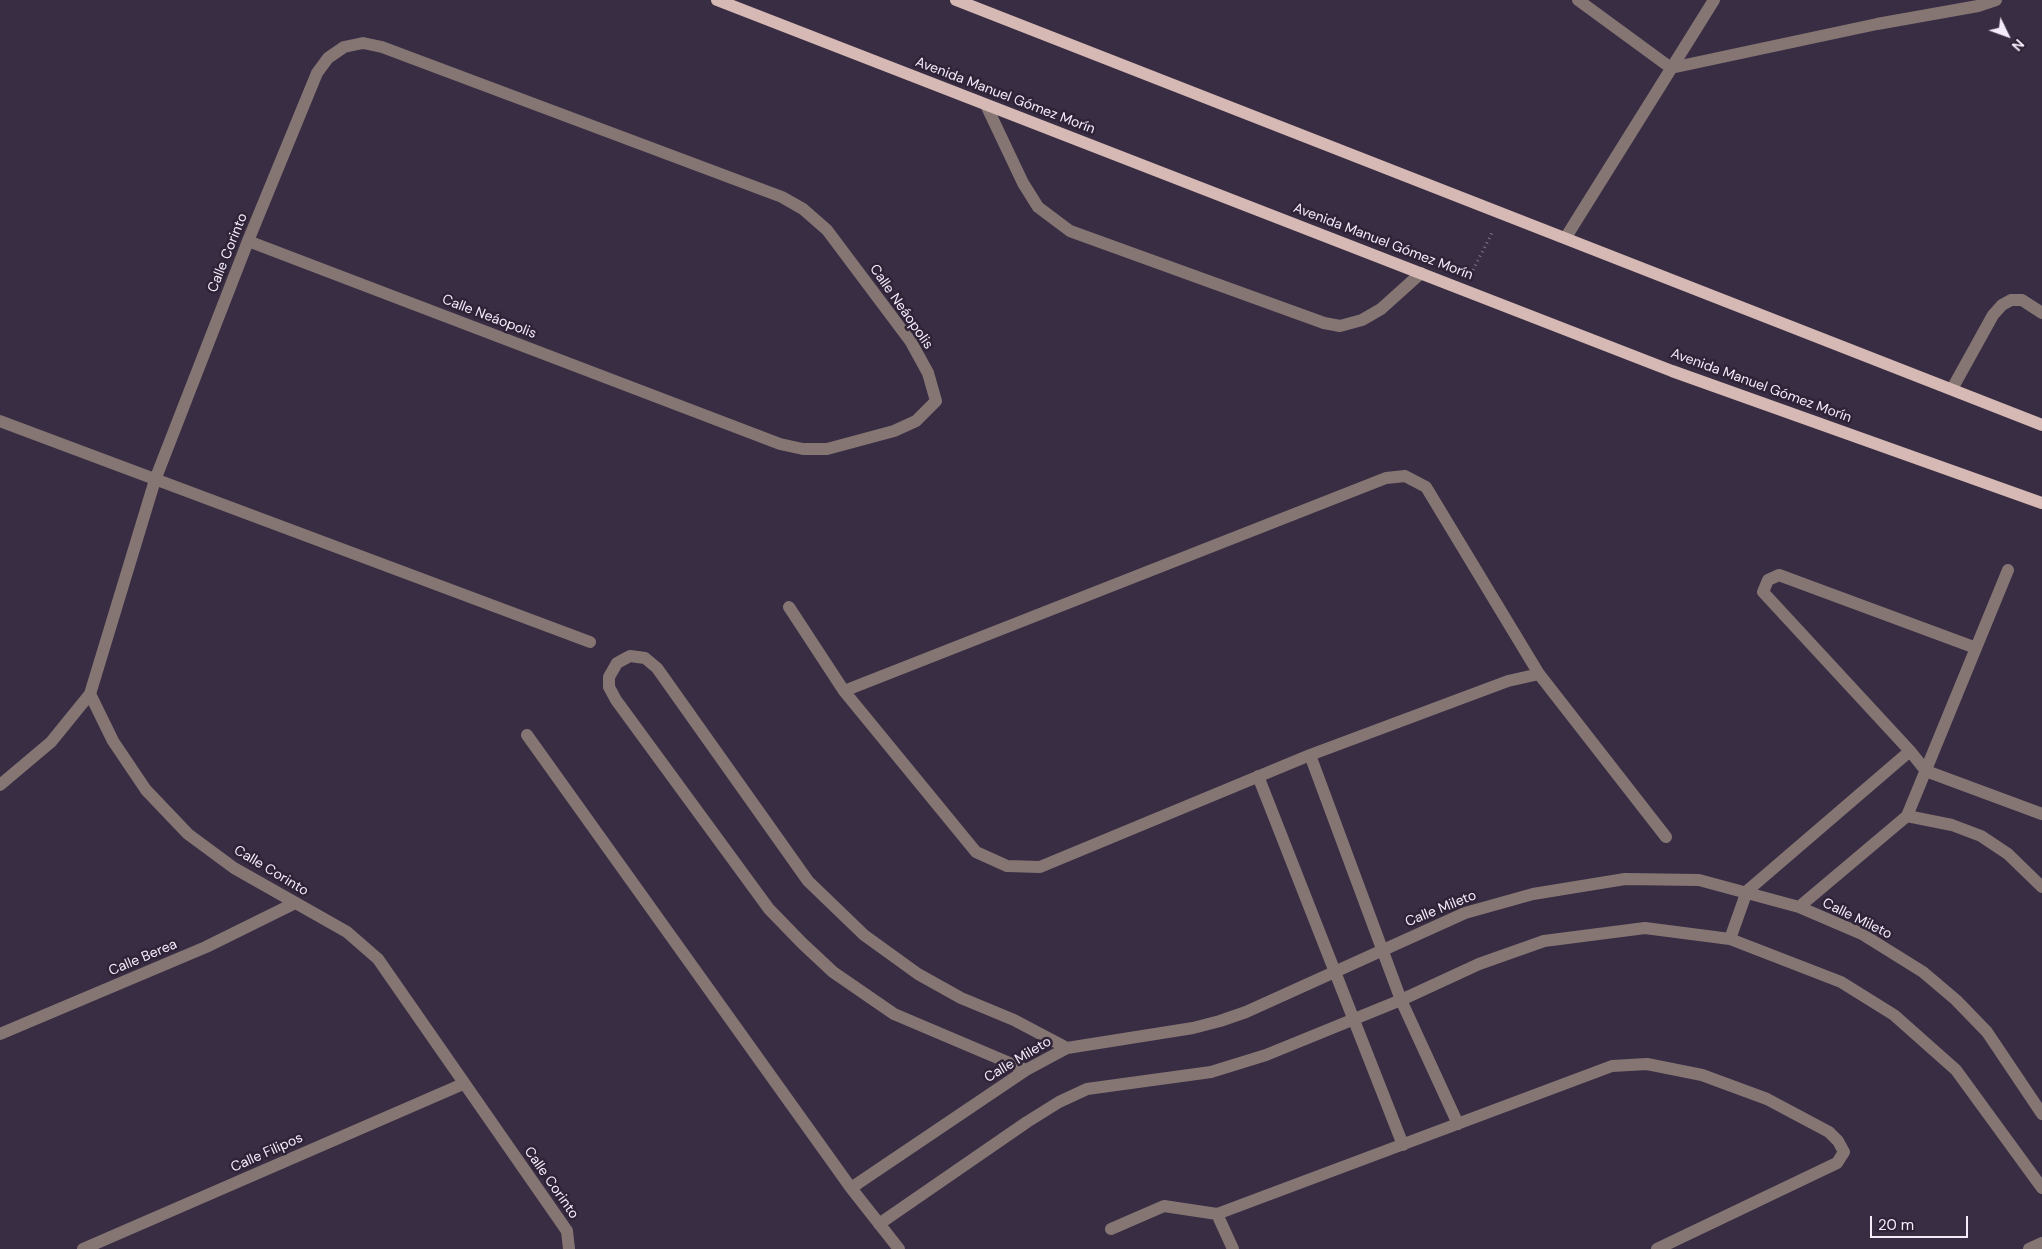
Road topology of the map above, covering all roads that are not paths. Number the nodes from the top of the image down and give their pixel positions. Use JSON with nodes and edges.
{"nodes":[{"id":1,"x":717,"y":0,"type":"edge"},
{"id":2,"x":956,"y":0,"type":"edge"},
{"id":3,"x":1578,"y":0,"type":"edge"},
{"id":4,"x":1714,"y":0,"type":"edge"},
{"id":5,"x":1996,"y":0,"type":"edge"},
{"id":6,"x":344,"y":47,"type":"joint"},
{"id":7,"x":1671,"y":68,"type":"junction"},
{"id":8,"x":986,"y":104,"type":"junction"},
{"id":9,"x":1566,"y":237,"type":"junction"},
{"id":10,"x":248,"y":241,"type":"junction"},
{"id":11,"x":1421,"y":273,"type":"junction"},
{"id":12,"x":2042,"y":313,"type":"edge"},
{"id":13,"x":1952,"y":389,"type":"junction"},
{"id":14,"x":0,"y":421,"type":"edge"},
{"id":15,"x":2042,"y":425,"type":"edge"},
{"id":16,"x":155,"y":480,"type":"junction"},
{"id":17,"x":2042,"y":502,"type":"edge"},
{"id":18,"x":2008,"y":570,"type":"dead end"},
{"id":19,"x":789,"y":607,"type":"dead end"},
{"id":20,"x":590,"y":642,"type":"dead end"},
{"id":21,"x":1976,"y":648,"type":"junction"},
{"id":22,"x":1539,"y":674,"type":"junction"},
{"id":23,"x":844,"y":691,"type":"junction"},
{"id":24,"x":90,"y":694,"type":"junction"},
{"id":25,"x":526,"y":735,"type":"dead end"},
{"id":26,"x":1910,"y":751,"type":"junction"},
{"id":27,"x":1310,"y":755,"type":"junction"},
{"id":28,"x":1926,"y":771,"type":"junction"},
{"id":29,"x":1258,"y":776,"type":"junction"},
{"id":30,"x":0,"y":785,"type":"edge"},
{"id":31,"x":2042,"y":814,"type":"edge"},
{"id":32,"x":1907,"y":816,"type":"junction"},
{"id":33,"x":1666,"y":838,"type":"dead end"},
{"id":34,"x":2042,"y":887,"type":"edge"},
{"id":35,"x":1748,"y":891,"type":"junction"},
{"id":36,"x":295,"y":903,"type":"junction"},
{"id":37,"x":1799,"y":908,"type":"junction"},
{"id":38,"x":1730,"y":939,"type":"junction"},
{"id":39,"x":1382,"y":951,"type":"junction"},
{"id":40,"x":1335,"y":971,"type":"junction"},
{"id":41,"x":1401,"y":1000,"type":"junction"},
{"id":42,"x":1355,"y":1019,"type":"junction"},
{"id":43,"x":0,"y":1034,"type":"edge"},
{"id":44,"x":1067,"y":1048,"type":"junction"},
{"id":45,"x":1026,"y":1070,"type":"junction"},
{"id":46,"x":463,"y":1084,"type":"junction"},
{"id":47,"x":2042,"y":1114,"type":"edge"},
{"id":48,"x":1458,"y":1124,"type":"junction"},
{"id":49,"x":1403,"y":1145,"type":"junction"},
{"id":50,"x":851,"y":1188,"type":"junction"},
{"id":51,"x":2042,"y":1188,"type":"edge"},
{"id":52,"x":1217,"y":1214,"type":"junction"},
{"id":53,"x":879,"y":1224,"type":"junction"},
{"id":54,"x":1111,"y":1229,"type":"dead end"},
{"id":55,"x":2042,"y":1243,"type":"edge"},
{"id":56,"x":83,"y":1249,"type":"edge"},
{"id":57,"x":569,"y":1249,"type":"edge"},
{"id":58,"x":899,"y":1249,"type":"edge"},
{"id":59,"x":1233,"y":1249,"type":"edge"},
{"id":60,"x":1657,"y":1249,"type":"edge"},
{"id":61,"x":2029,"y":1249,"type":"edge"}],
"edges":[{"from":1,"to":8,"type":"main road","name":"Avenida Manuel Gómez Morín"},
{"from":2,"to":9,"type":"main road"},
{"from":3,"to":7,"type":"street"},
{"from":4,"to":7,"type":"street"},
{"from":5,"to":7,"type":"street"},
{"from":6,"to":10,"type":"street","name":"Calle Corinto"},
{"from":6,"to":10,"type":"street","name":"Calle Neáopolis"},
{"from":7,"to":9,"type":"street"},
{"from":8,"to":11,"type":"main road","name":"Avenida Manuel Gómez Morín"},
{"from":8,"to":11,"type":"street"},
{"from":9,"to":13,"type":"main road"},
{"from":10,"to":16,"type":"street","name":"Calle Corinto"},
{"from":11,"to":17,"type":"main road","name":"Avenida Manuel Gómez Morín"},
{"from":12,"to":13,"type":"street"},
{"from":13,"to":15,"type":"main road"},
{"from":14,"to":16,"type":"street"},
{"from":16,"to":20,"type":"street"},
{"from":16,"to":24,"type":"street","name":"Calle Corinto"},
{"from":18,"to":21,"type":"street"},
{"from":19,"to":23,"type":"street"},
{"from":21,"to":26,"type":"street"},
{"from":21,"to":28,"type":"street"},
{"from":22,"to":23,"type":"street"},
{"from":22,"to":27,"type":"street"},
{"from":22,"to":33,"type":"street"},
{"from":23,"to":29,"type":"street"},
{"from":24,"to":30,"type":"street"},
{"from":24,"to":36,"type":"street","name":"Calle Corinto"},
{"from":25,"to":50,"type":"street"},
{"from":26,"to":28,"type":"street"},
{"from":26,"to":35,"type":"street"},
{"from":27,"to":29,"type":"street"},
{"from":27,"to":39,"type":"street"},
{"from":28,"to":31,"type":"street"},
{"from":28,"to":32,"type":"street"},
{"from":29,"to":40,"type":"street"},
{"from":32,"to":34,"type":"street"},
{"from":32,"to":37,"type":"street"},
{"from":35,"to":37,"type":"street","name":"Calle Mileto"},
{"from":35,"to":38,"type":"street"},
{"from":35,"to":39,"type":"street","name":"Calle Mileto"},
{"from":36,"to":43,"type":"street","name":"Calle Berea"},
{"from":36,"to":46,"type":"street","name":"Calle Corinto"},
{"from":37,"to":47,"type":"street","name":"Calle Mileto"},
{"from":38,"to":41,"type":"street"},
{"from":38,"to":51,"type":"street"},
{"from":39,"to":40,"type":"street","name":"Calle Mileto"},
{"from":39,"to":41,"type":"street"},
{"from":40,"to":42,"type":"street"},
{"from":40,"to":44,"type":"street","name":"Calle Mileto"},
{"from":41,"to":42,"type":"street"},
{"from":41,"to":48,"type":"street"},
{"from":42,"to":49,"type":"street"},
{"from":42,"to":53,"type":"street"},
{"from":44,"to":45,"type":"street","name":"Calle Mileto"},
{"from":44,"to":45,"type":"street"},
{"from":45,"to":50,"type":"street","name":"Calle Mileto"},
{"from":46,"to":56,"type":"street","name":"Calle Filipos"},
{"from":46,"to":57,"type":"street","name":"Calle Corinto"},
{"from":48,"to":49,"type":"street"},
{"from":48,"to":60,"type":"street"},
{"from":49,"to":52,"type":"street"},
{"from":50,"to":53,"type":"street"},
{"from":52,"to":54,"type":"street"},
{"from":52,"to":59,"type":"street"},
{"from":53,"to":58,"type":"street"},
{"from":55,"to":61,"type":"street"}]}
